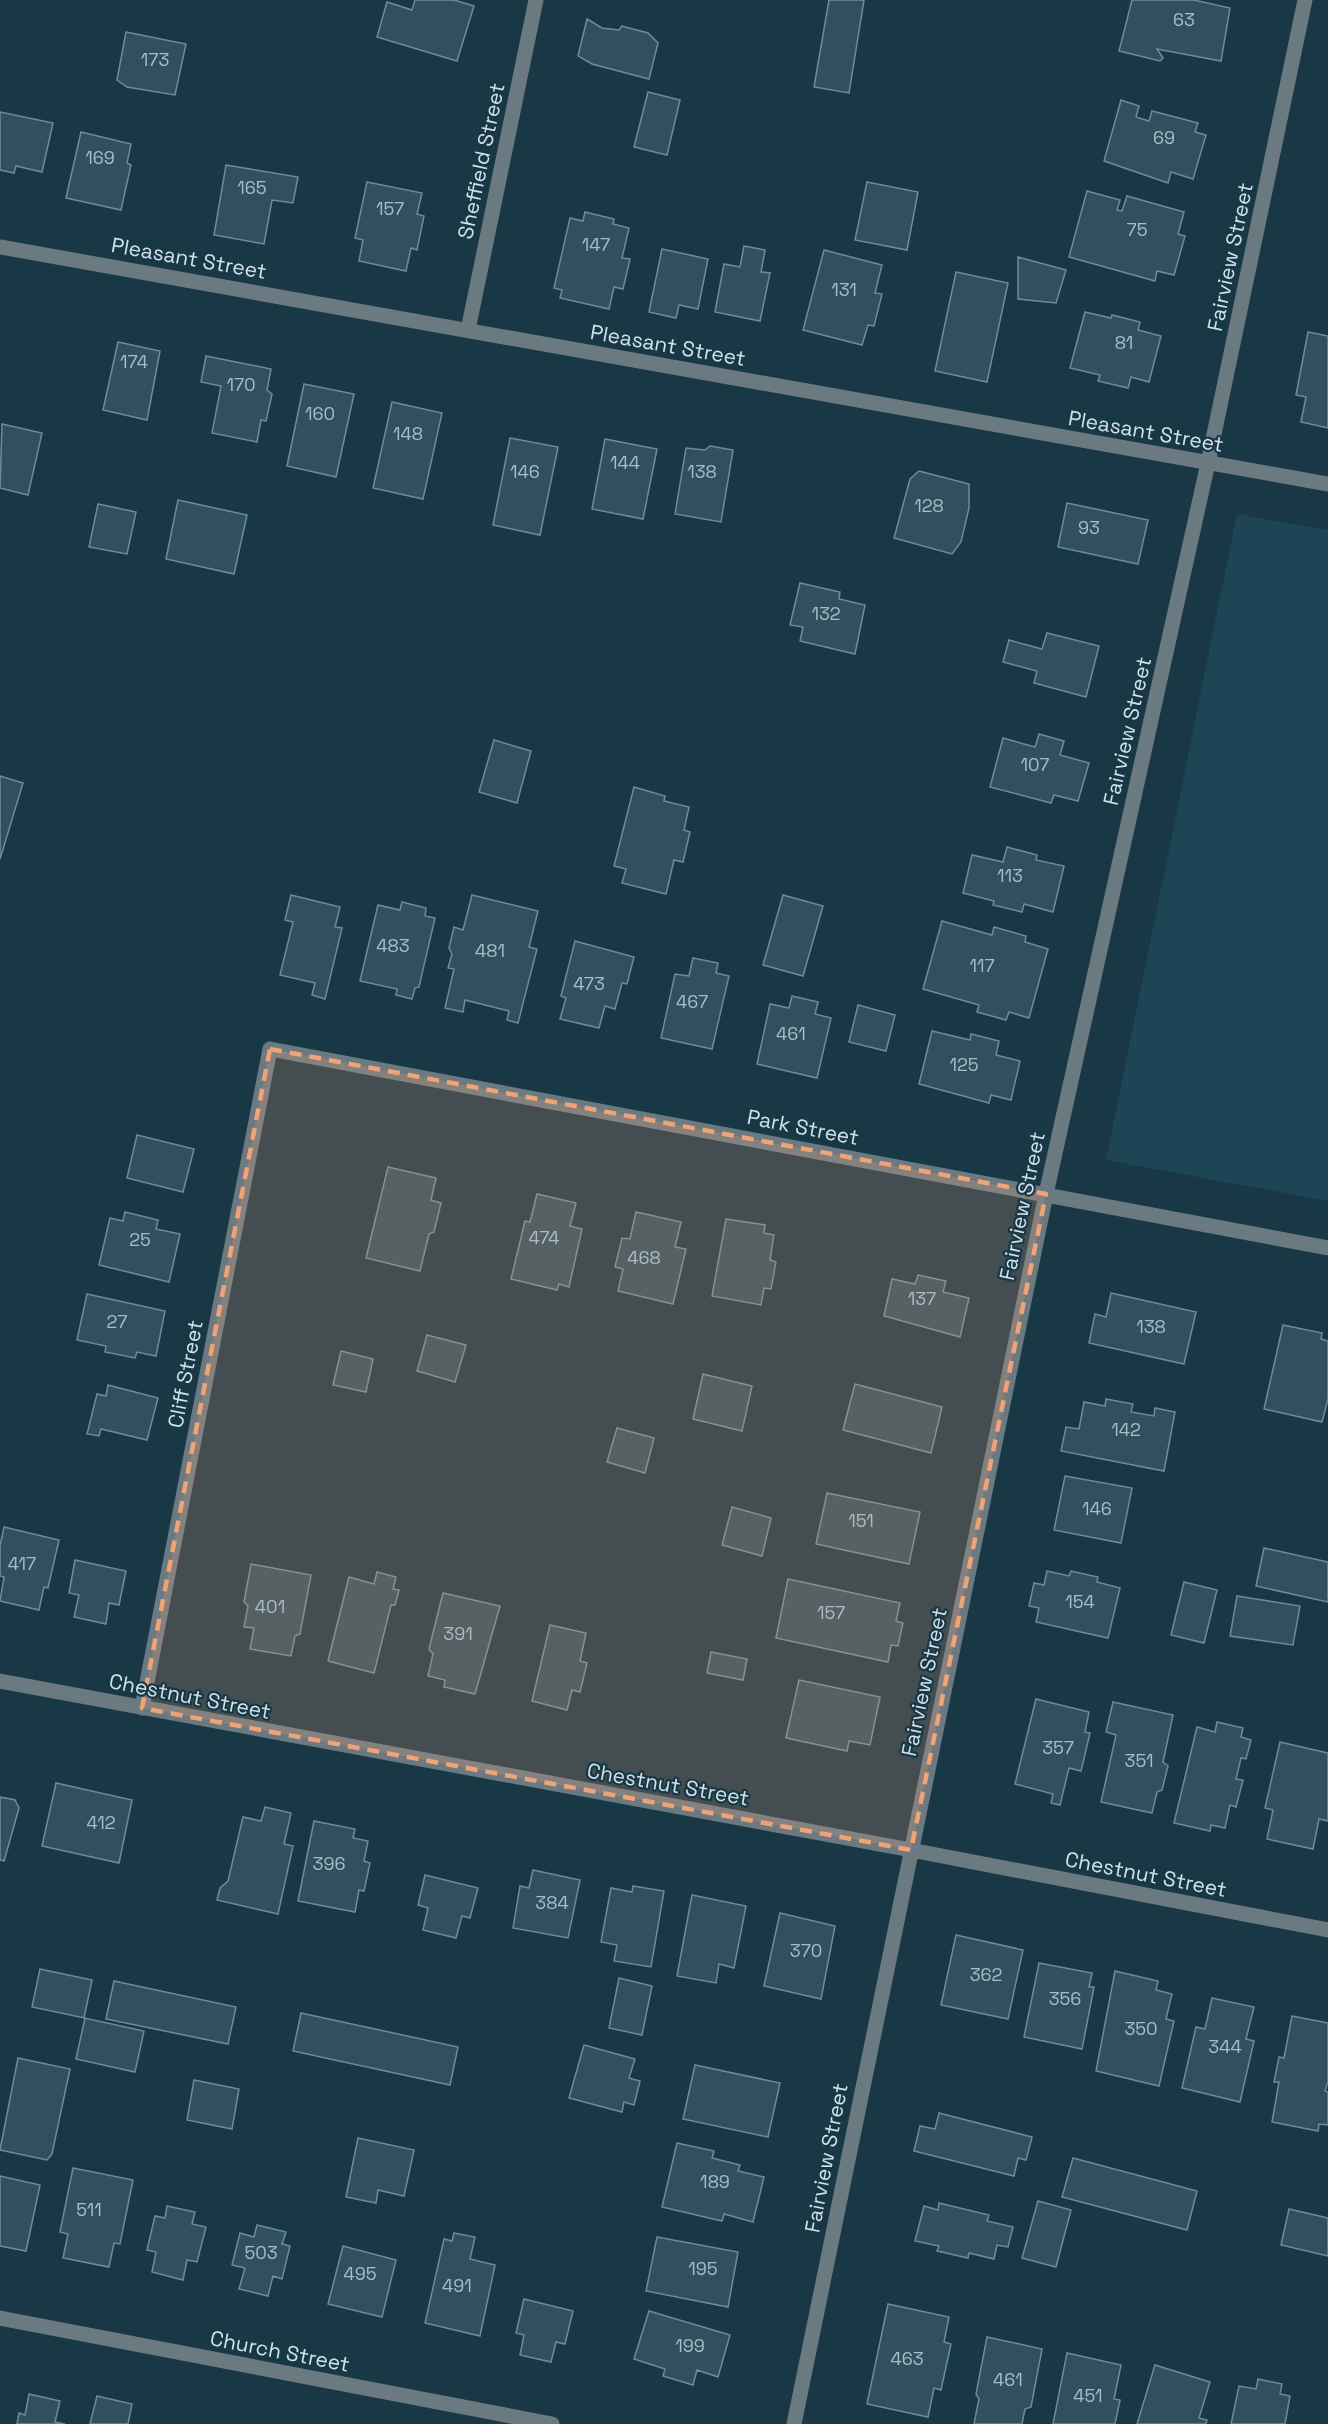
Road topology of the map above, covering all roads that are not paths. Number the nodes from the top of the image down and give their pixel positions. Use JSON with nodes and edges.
{"nodes":[{"id":1,"x":536,"y":0,"type":"edge"},
{"id":2,"x":1305,"y":0,"type":"edge"},
{"id":3,"x":0,"y":247,"type":"edge"},
{"id":4,"x":468,"y":330,"type":"junction"},
{"id":5,"x":1208,"y":464,"type":"junction"},
{"id":6,"x":1328,"y":484,"type":"edge"},
{"id":7,"x":270,"y":1048,"type":"joint"},
{"id":8,"x":1046,"y":1194,"type":"junction"},
{"id":9,"x":1328,"y":1248,"type":"edge"},
{"id":10,"x":0,"y":1682,"type":"edge"},
{"id":11,"x":141,"y":1708,"type":"junction"},
{"id":12,"x":911,"y":1850,"type":"junction"},
{"id":13,"x":1328,"y":1930,"type":"edge"},
{"id":14,"x":0,"y":2318,"type":"edge"},
{"id":15,"x":552,"y":2424,"type":"edge"},
{"id":16,"x":794,"y":2424,"type":"edge"}],
"edges":[{"from":1,"to":4,"type":"street","name":"Sheffield Street"},
{"from":2,"to":5,"type":"street","name":"Fairview Street"},
{"from":3,"to":4,"type":"street","name":"Pleasant Street"},
{"from":4,"to":5,"type":"street","name":"Pleasant Street"},
{"from":5,"to":6,"type":"street","name":"Pleasant Street"},
{"from":5,"to":8,"type":"street","name":"Fairview Street"},
{"from":7,"to":8,"type":"street","name":"Park Street"},
{"from":7,"to":11,"type":"street","name":"Cliff Street"},
{"from":8,"to":9,"type":"street","name":"Park Street"},
{"from":8,"to":12,"type":"street","name":"Fairview Street"},
{"from":10,"to":11,"type":"street","name":"Chestnut Street"},
{"from":11,"to":12,"type":"street","name":"Chestnut Street"},
{"from":12,"to":13,"type":"street","name":"Chestnut Street"},
{"from":12,"to":16,"type":"street","name":"Fairview Street"},
{"from":14,"to":15,"type":"street","name":"Church Street"}]}
